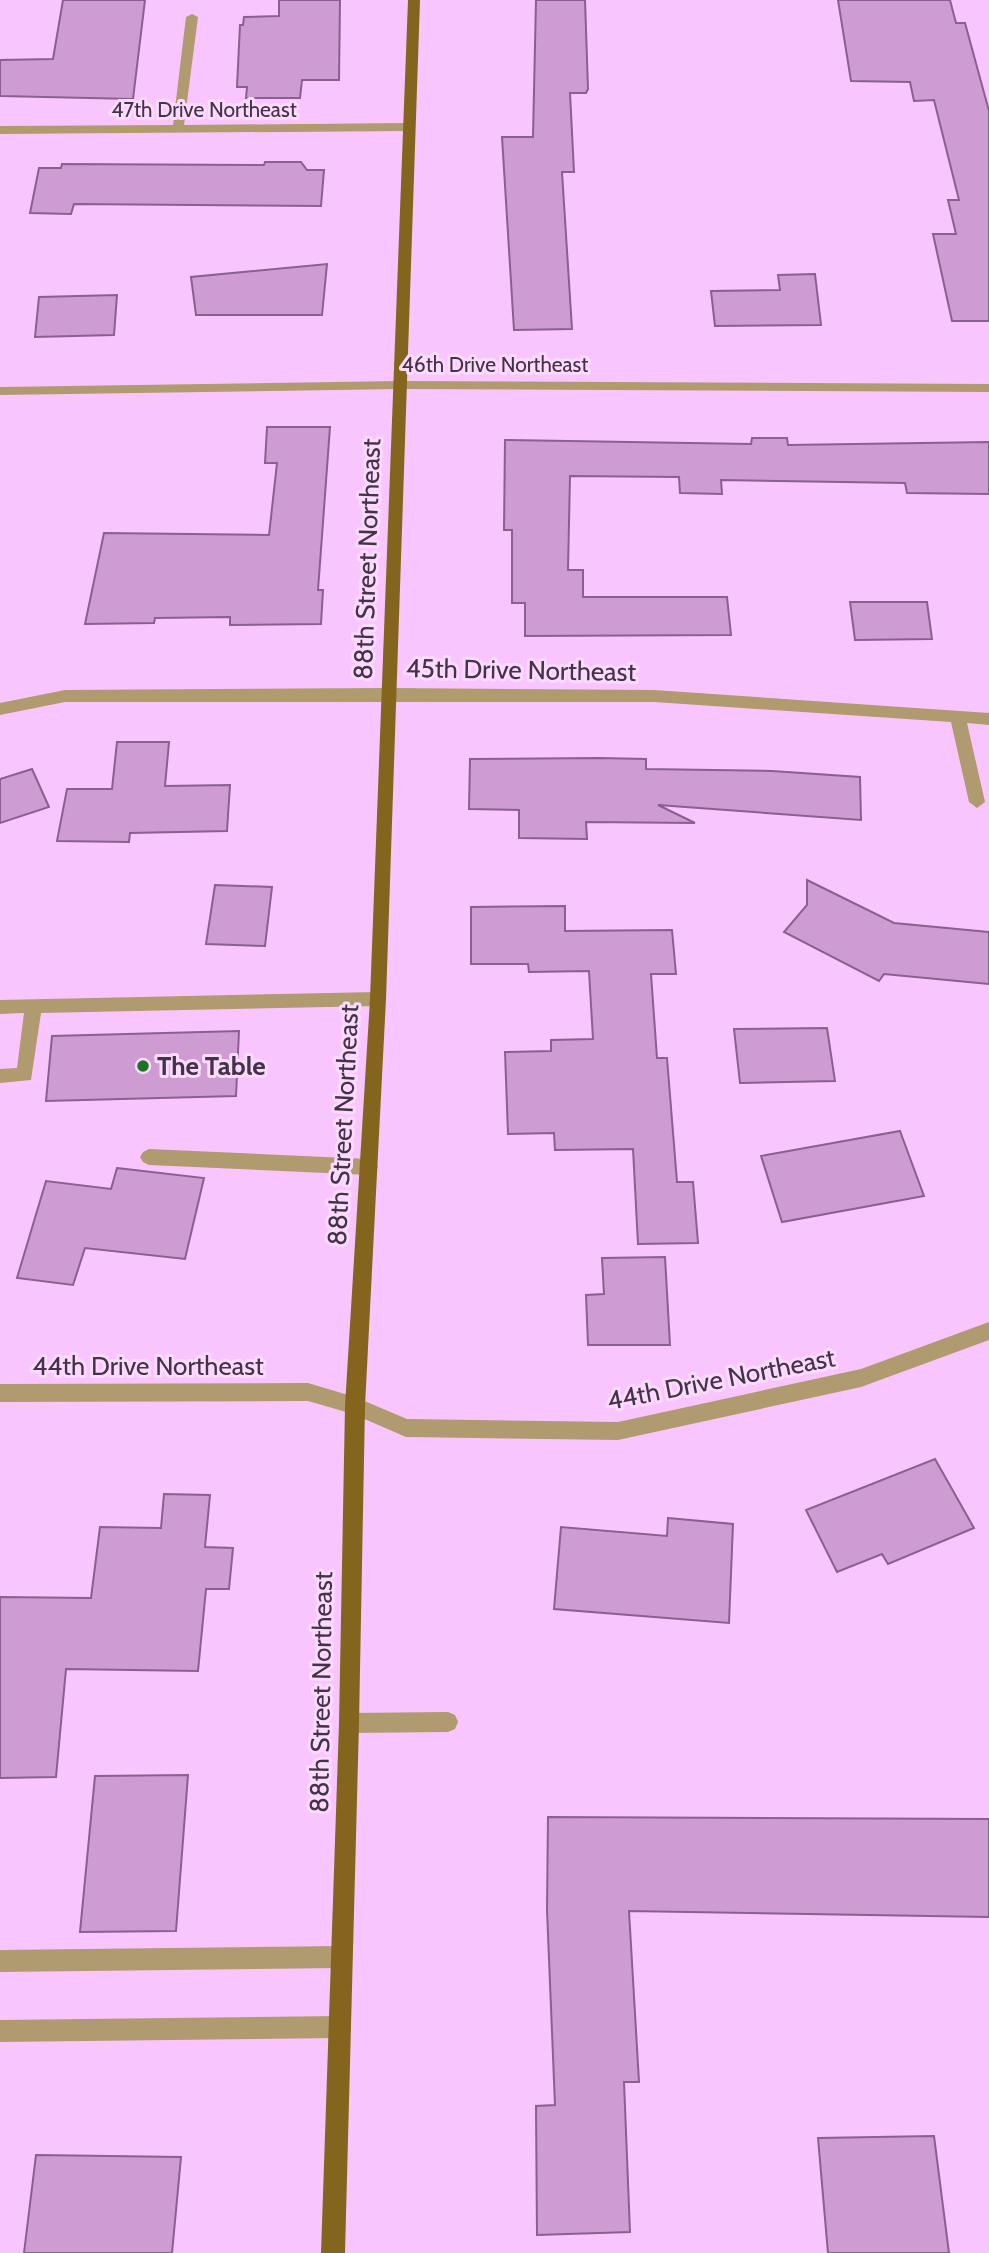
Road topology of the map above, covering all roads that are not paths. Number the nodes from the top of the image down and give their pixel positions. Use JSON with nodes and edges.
{"nodes":[{"id":1,"x":414,"y":0,"type":"edge"},
{"id":2,"x":192,"y":17,"type":"dead end"},
{"id":3,"x":408,"y":127,"type":"junction"},
{"id":4,"x":178,"y":129,"type":"junction"},
{"id":5,"x":0,"y":130,"type":"edge"},
{"id":6,"x":401,"y":385,"type":"junction"},
{"id":7,"x":989,"y":388,"type":"edge"},
{"id":8,"x":0,"y":391,"type":"edge"},
{"id":9,"x":390,"y":694,"type":"junction"},
{"id":10,"x":0,"y":709,"type":"edge"},
{"id":11,"x":958,"y":718,"type":"junction"},
{"id":12,"x":989,"y":719,"type":"edge"},
{"id":13,"x":977,"y":802,"type":"dead end"},
{"id":14,"x":378,"y":999,"type":"junction"},
{"id":15,"x":33,"y":1006,"type":"junction"},
{"id":16,"x":0,"y":1007,"type":"edge"},
{"id":17,"x":0,"y":1076,"type":"edge"},
{"id":18,"x":149,"y":1157,"type":"dead end"},
{"id":19,"x":369,"y":1167,"type":"junction"},
{"id":20,"x":989,"y":1331,"type":"edge"},
{"id":21,"x":0,"y":1393,"type":"edge"},
{"id":22,"x":355,"y":1405,"type":"junction"},
{"id":23,"x":448,"y":1722,"type":"dead end"},
{"id":24,"x":349,"y":1723,"type":"junction"},
{"id":25,"x":341,"y":1957,"type":"junction"},
{"id":26,"x":0,"y":1961,"type":"edge"},
{"id":27,"x":340,"y":2027,"type":"junction"},
{"id":28,"x":0,"y":2031,"type":"edge"},
{"id":29,"x":333,"y":2253,"type":"edge"}],
"edges":[{"from":1,"to":3,"type":"main road","name":"88th Street Northeast"},
{"from":2,"to":4,"type":"street"},
{"from":3,"to":4,"type":"street","name":"47th Drive Northeast"},
{"from":3,"to":6,"type":"main road","name":"88th Street Northeast"},
{"from":4,"to":5,"type":"street","name":"47th Drive Northeast"},
{"from":6,"to":7,"type":"street","name":"46th Drive Northeast"},
{"from":6,"to":8,"type":"street","name":"46th Drive Northeast"},
{"from":6,"to":9,"type":"main road","name":"88th Street Northeast"},
{"from":9,"to":10,"type":"street","name":"45th Drive Northeast"},
{"from":9,"to":11,"type":"street","name":"45th Drive Northeast"},
{"from":9,"to":14,"type":"main road","name":"88th Street Northeast"},
{"from":11,"to":12,"type":"street","name":"45th Drive Northeast"},
{"from":11,"to":13,"type":"street"},
{"from":14,"to":15,"type":"street"},
{"from":14,"to":19,"type":"main road","name":"88th Street Northeast"},
{"from":15,"to":16,"type":"street"},
{"from":15,"to":17,"type":"street"},
{"from":18,"to":19,"type":"street"},
{"from":19,"to":22,"type":"main road","name":"88th Street Northeast"},
{"from":20,"to":22,"type":"street","name":"44th Drive Northeast"},
{"from":21,"to":22,"type":"street","name":"44th Drive Northeast"},
{"from":22,"to":24,"type":"main road","name":"88th Street Northeast"},
{"from":23,"to":24,"type":"street"},
{"from":24,"to":25,"type":"main road","name":"88th Street Northeast"},
{"from":25,"to":26,"type":"street"},
{"from":25,"to":27,"type":"main road","name":"88th Street Northeast"},
{"from":27,"to":28,"type":"street"},
{"from":27,"to":29,"type":"main road","name":"88th Street Northeast"}]}
